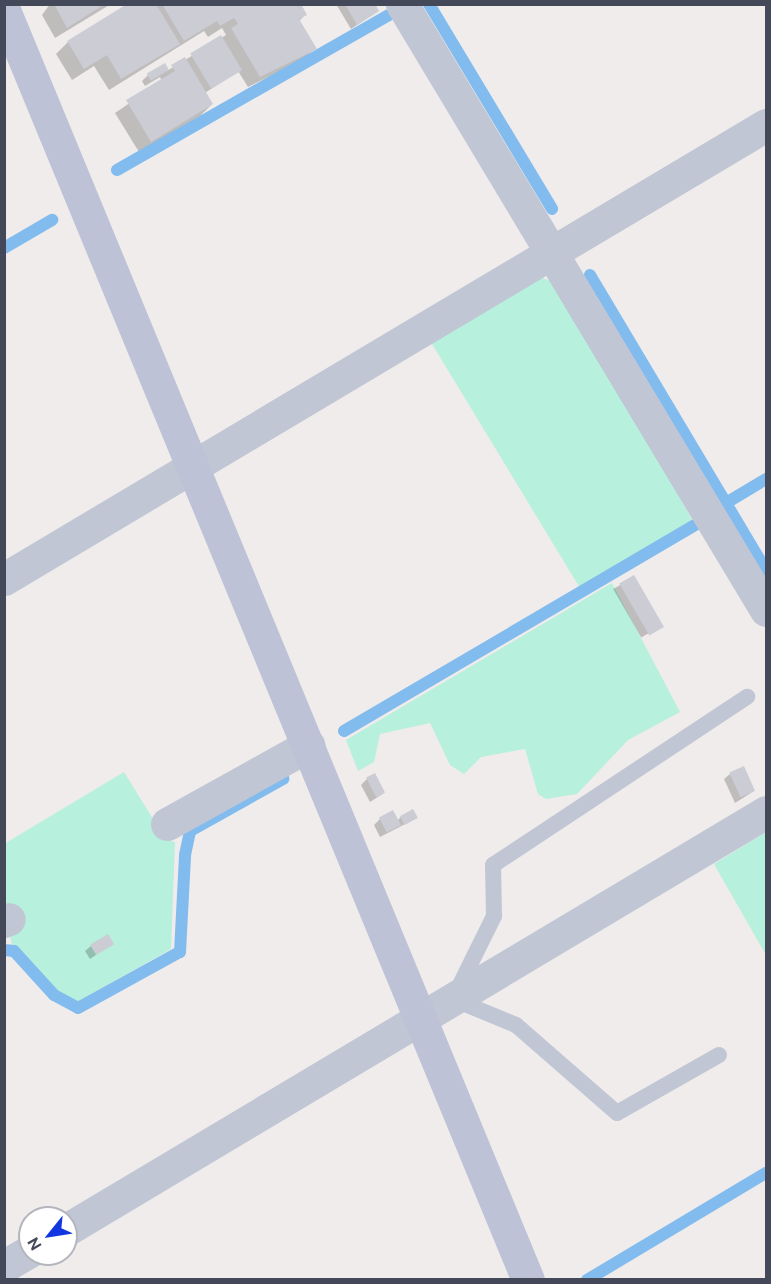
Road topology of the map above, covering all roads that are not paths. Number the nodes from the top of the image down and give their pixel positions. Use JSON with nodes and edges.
{"nodes":[{"id":1,"x":402,"y":4,"type":"edge"},
{"id":2,"x":4,"y":10,"type":"edge"},
{"id":3,"x":766,"y":125,"type":"edge"},
{"id":4,"x":553,"y":254,"type":"junction"},
{"id":5,"x":194,"y":465,"type":"junction"},
{"id":6,"x":4,"y":579,"type":"edge"},
{"id":7,"x":766,"y":610,"type":"edge"},
{"id":8,"x":747,"y":697,"type":"dead end"},
{"id":9,"x":309,"y":745,"type":"junction"},
{"id":10,"x":766,"y":812,"type":"edge"},
{"id":11,"x":167,"y":824,"type":"dead end"},
{"id":12,"x":453,"y":999,"type":"junction"},
{"id":13,"x":421,"y":1018,"type":"junction"},
{"id":14,"x":719,"y":1055,"type":"dead end"},
{"id":15,"x":78,"y":1223,"type":"edge"},
{"id":16,"x":18,"y":1258,"type":"edge"},
{"id":17,"x":4,"y":1266,"type":"edge"},
{"id":18,"x":528,"y":1280,"type":"edge"}],
"edges":[{"from":1,"to":4,"type":"street"},
{"from":2,"to":5,"type":"street"},
{"from":3,"to":4,"type":"street"},
{"from":4,"to":5,"type":"street"},
{"from":4,"to":7,"type":"street"},
{"from":5,"to":6,"type":"street"},
{"from":5,"to":9,"type":"street"},
{"from":8,"to":12,"type":"lane"},
{"from":9,"to":11,"type":"street"},
{"from":9,"to":13,"type":"street"},
{"from":10,"to":12,"type":"street"},
{"from":12,"to":13,"type":"street"},
{"from":12,"to":14,"type":"lane"},
{"from":13,"to":15,"type":"street"},
{"from":13,"to":18,"type":"street"},
{"from":16,"to":17,"type":"street"}]}
